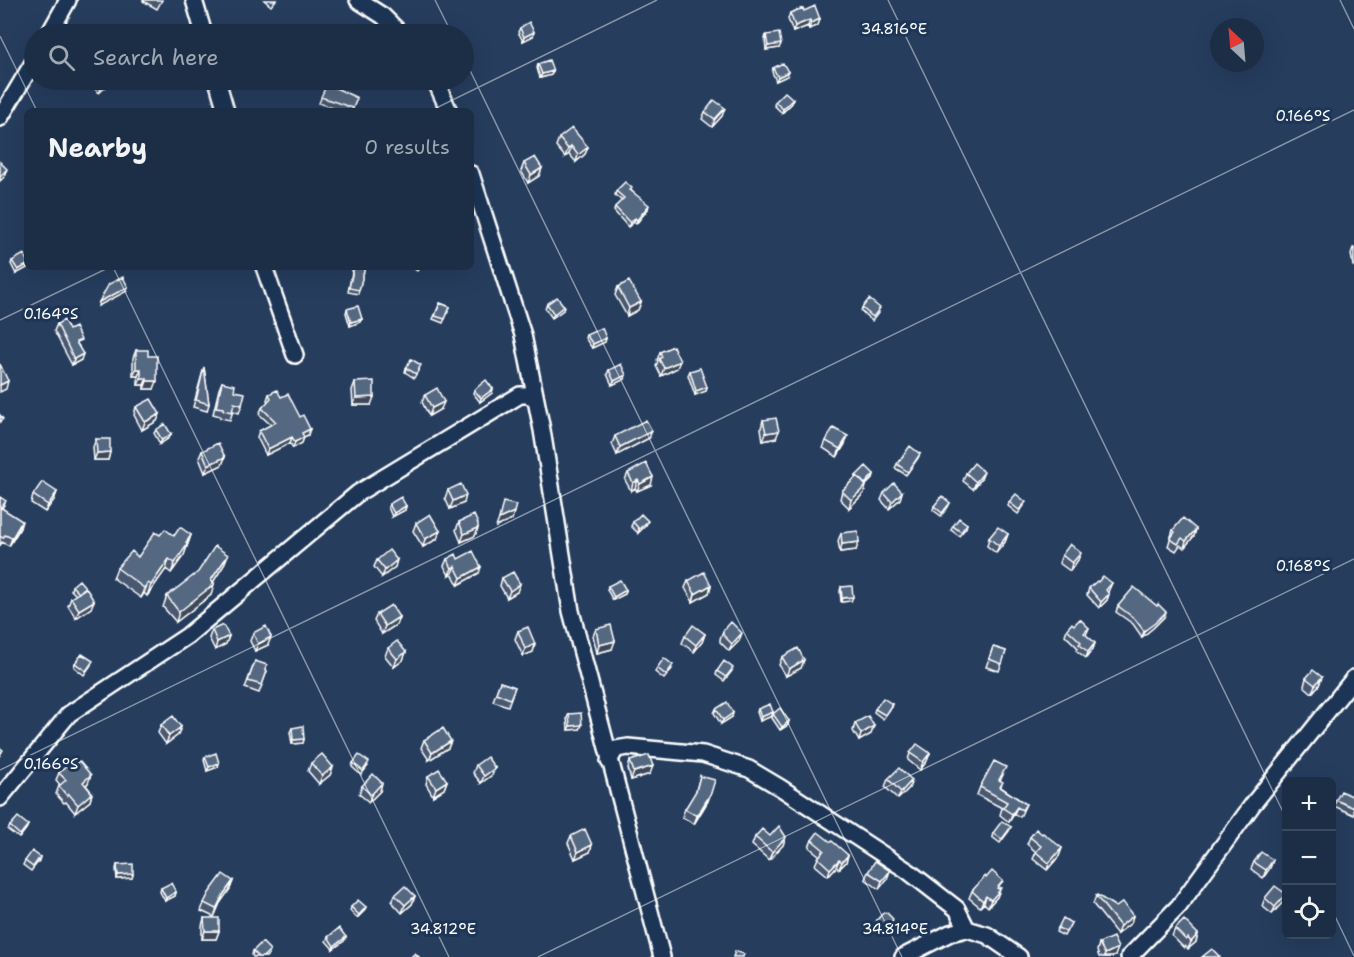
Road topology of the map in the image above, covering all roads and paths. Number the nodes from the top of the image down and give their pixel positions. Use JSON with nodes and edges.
{"nodes":[{"id":1,"x":68,"y":0,"type":"edge"},
{"id":2,"x":194,"y":0,"type":"edge"},
{"id":3,"x":358,"y":0,"type":"edge"},
{"id":4,"x":55,"y":24,"type":"edge"},
{"id":5,"x":201,"y":24,"type":"edge"},
{"id":6,"x":391,"y":24,"type":"edge"},
{"id":7,"x":24,"y":77,"type":"edge"},
{"id":8,"x":220,"y":90,"type":"edge"},
{"id":9,"x":440,"y":90,"type":"edge"},
{"id":10,"x":225,"y":108,"type":"edge"},
{"id":11,"x":448,"y":108,"type":"edge"},
{"id":12,"x":0,"y":118,"type":"edge"},
{"id":13,"x":474,"y":183,"type":"edge"},
{"id":14,"x":265,"y":270,"type":"edge"},
{"id":15,"x":295,"y":355,"type":"dead end"},
{"id":16,"x":535,"y":398,"type":"junction"},
{"id":17,"x":1354,"y":678,"type":"edge"},
{"id":18,"x":609,"y":761,"type":"junction"},
{"id":19,"x":0,"y":798,"type":"edge"},
{"id":20,"x":967,"y":929,"type":"junction"},
{"id":21,"x":662,"y":957,"type":"edge"},
{"id":22,"x":903,"y":957,"type":"edge"},
{"id":23,"x":1019,"y":957,"type":"edge"},
{"id":24,"x":1129,"y":957,"type":"edge"}],
"edges":[{"from":1,"to":4,"type":"street"},
{"from":2,"to":5,"type":"street"},
{"from":3,"to":6,"type":"street"},
{"from":7,"to":12,"type":"street"},
{"from":8,"to":10,"type":"street"},
{"from":9,"to":11,"type":"street"},
{"from":13,"to":16,"type":"street"},
{"from":14,"to":15,"type":"street"},
{"from":16,"to":18,"type":"street"},
{"from":16,"to":19,"type":"street"},
{"from":17,"to":24,"type":"street"},
{"from":18,"to":20,"type":"street"},
{"from":18,"to":21,"type":"street"},
{"from":20,"to":22,"type":"street"},
{"from":20,"to":23,"type":"street"}]}
